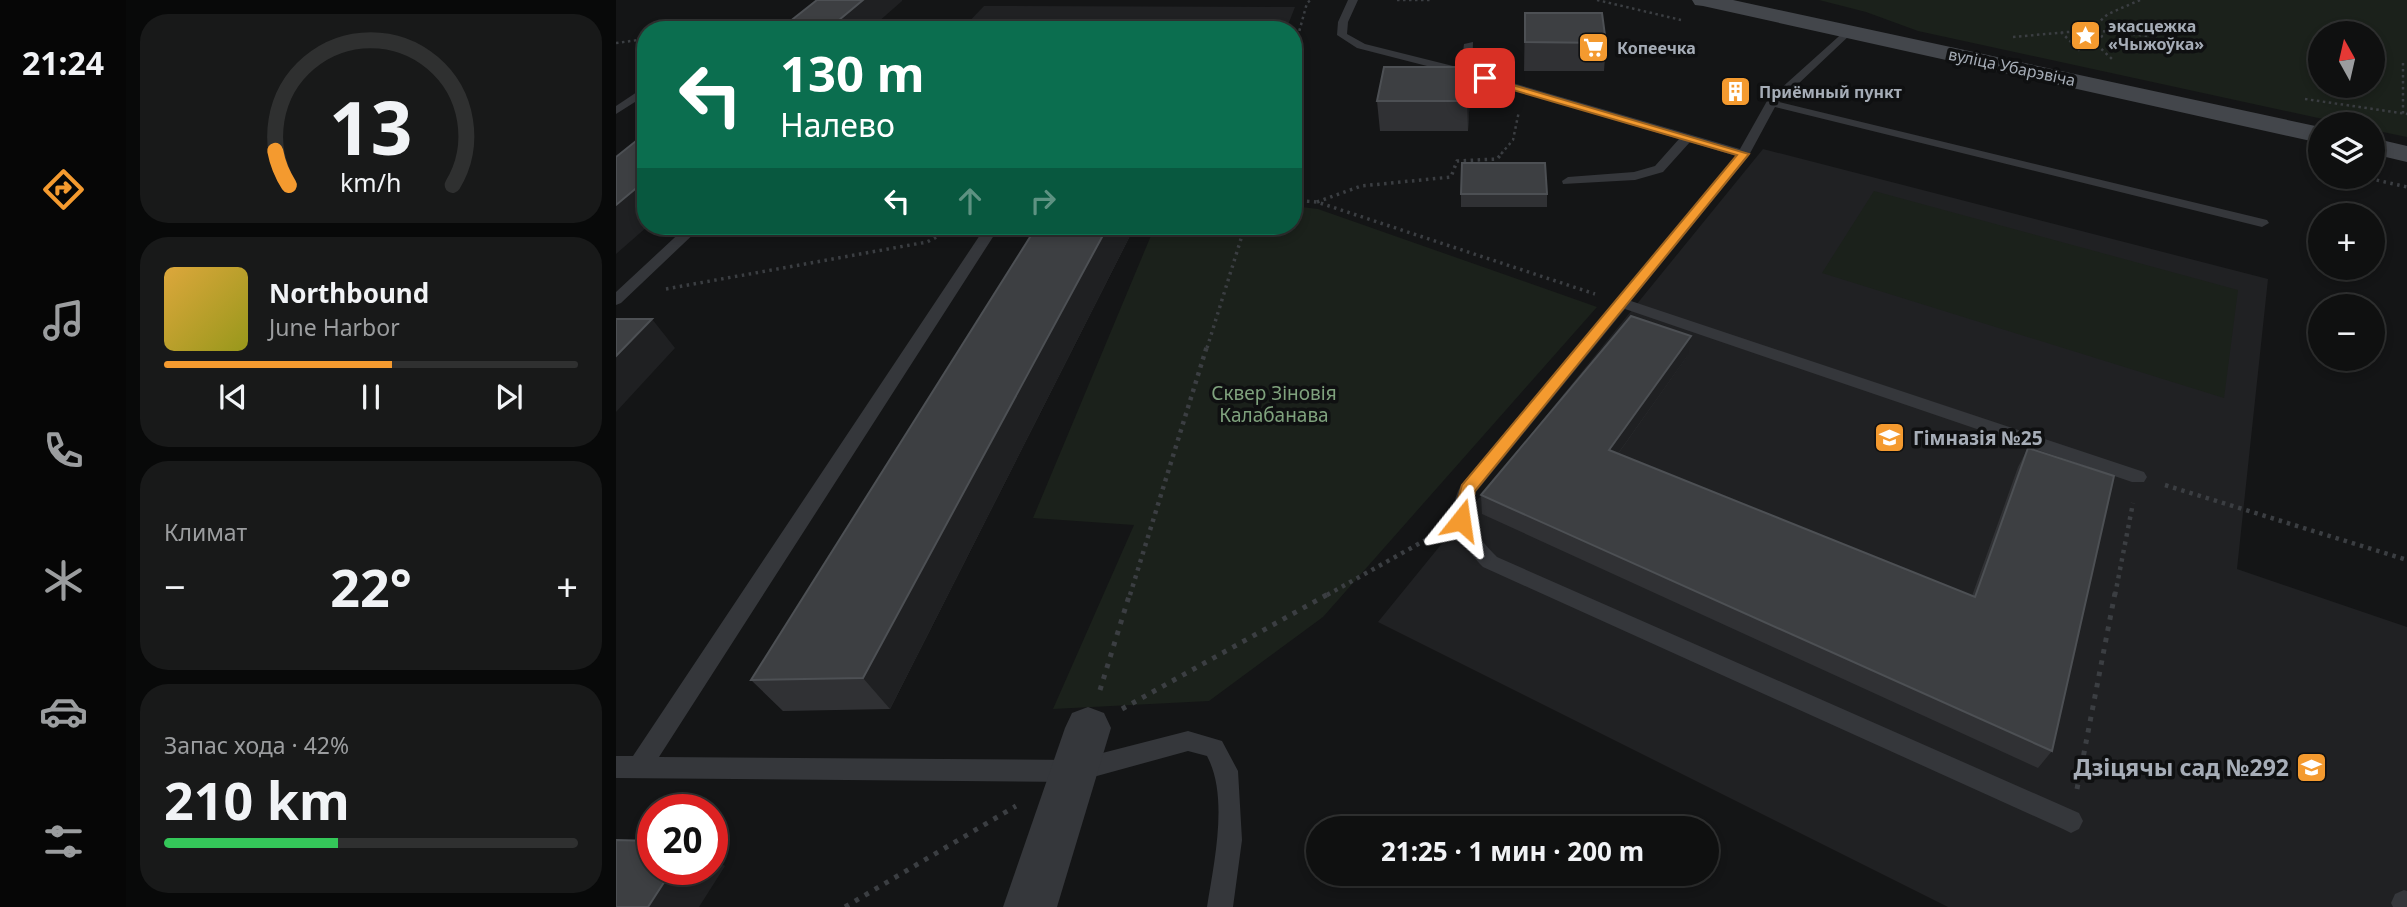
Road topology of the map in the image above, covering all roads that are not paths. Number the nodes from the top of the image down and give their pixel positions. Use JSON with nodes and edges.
{"nodes":[{"id":1,"x":1353,"y":0,"type":"edge"},
{"id":2,"x":1703,"y":0,"type":"edge"},
{"id":3,"x":1847,"y":32,"type":"junction"},
{"id":4,"x":1469,"y":44,"type":"dead end"},
{"id":5,"x":1466,"y":73,"type":"junction"},
{"id":6,"x":637,"y":96,"type":"edge"},
{"id":7,"x":1771,"y":103,"type":"junction"},
{"id":8,"x":616,"y":111,"type":"edge"},
{"id":9,"x":2308,"y":132,"type":"edge"},
{"id":10,"x":1687,"y":138,"type":"junction"},
{"id":11,"x":2385,"y":148,"type":"edge"},
{"id":12,"x":2407,"y":153,"type":"edge"},
{"id":13,"x":1744,"y":154,"type":"junction"},
{"id":14,"x":1568,"y":181,"type":"dead end"},
{"id":15,"x":2262,"y":223,"type":"dead end"},
{"id":16,"x":685,"y":235,"type":"edge"},
{"id":17,"x":987,"y":235,"type":"edge"},
{"id":18,"x":617,"y":299,"type":"edge"},
{"id":19,"x":1622,"y":303,"type":"junction"},
{"id":20,"x":2138,"y":477,"type":"road end"},
{"id":21,"x":1082,"y":749,"type":"junction"},
{"id":22,"x":628,"y":767,"type":"edge"},
{"id":23,"x":2071,"y":821,"type":"road end"},
{"id":24,"x":1030,"y":907,"type":"edge"},
{"id":25,"x":1220,"y":907,"type":"edge"}],
"edges":[{"from":1,"to":5,"type":"lane"},
{"from":2,"to":3,"type":"main road","name":"вуліца Убарэвіча"},
{"from":3,"to":7,"type":"lane"},
{"from":3,"to":9,"type":"main road","name":"вуліца Убарэвіча"},
{"from":4,"to":5,"type":"lane"},
{"from":5,"to":10,"type":"lane"},
{"from":6,"to":8,"type":"lane"},
{"from":7,"to":13,"type":"lane"},
{"from":7,"to":15,"type":"lane"},
{"from":10,"to":13,"type":"lane"},
{"from":10,"to":14,"type":"lane"},
{"from":11,"to":12,"type":"main road"},
{"from":13,"to":19,"type":"lane"},
{"from":16,"to":18,"type":"lane"},
{"from":17,"to":22,"type":"lane"},
{"from":19,"to":20,"type":"lane"},
{"from":19,"to":23,"type":"lane"},
{"from":21,"to":22,"type":"lane"},
{"from":21,"to":24,"type":"street"},
{"from":21,"to":25,"type":"lane"}]}
